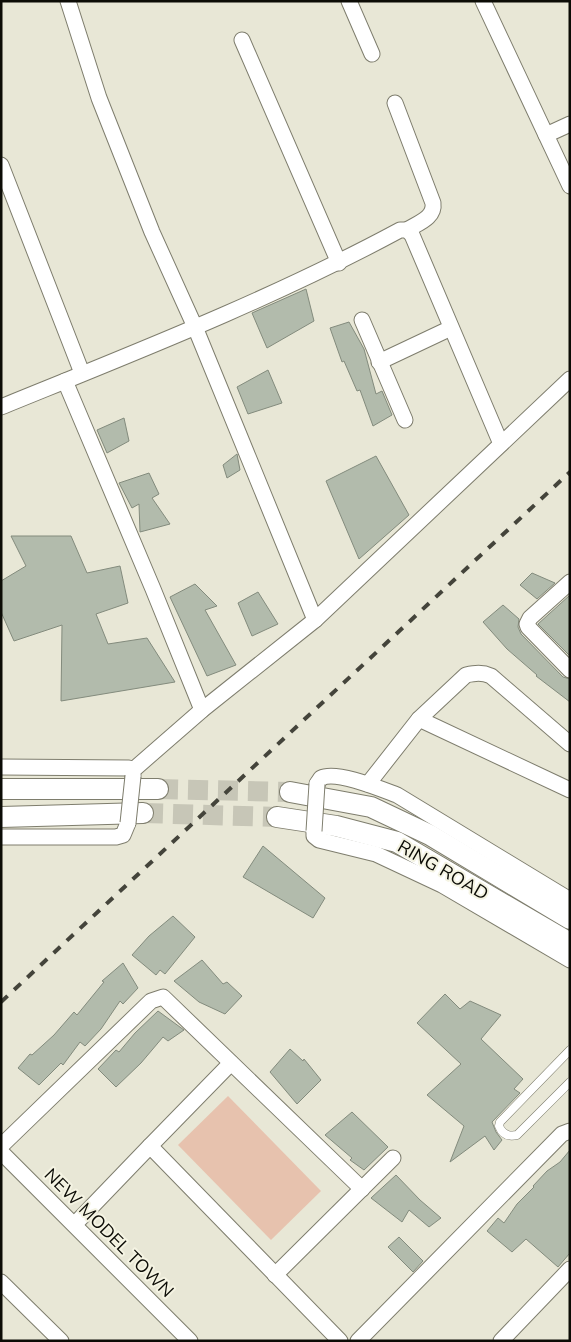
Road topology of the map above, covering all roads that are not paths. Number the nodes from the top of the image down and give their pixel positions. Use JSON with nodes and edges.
{"nodes":[{"id":1,"x":68,"y":1,"type":"edge"},
{"id":2,"x":349,"y":1,"type":"edge"},
{"id":3,"x":483,"y":1,"type":"edge"},
{"id":4,"x":242,"y":40,"type":"dead end"},
{"id":5,"x":372,"y":54,"type":"dead end"},
{"id":6,"x":395,"y":103,"type":"dead end"},
{"id":7,"x":570,"y":124,"type":"edge"},
{"id":8,"x":546,"y":135,"type":"junction"},
{"id":9,"x":1,"y":165,"type":"edge"},
{"id":10,"x":570,"y":186,"type":"edge"},
{"id":11,"x":407,"y":230,"type":"junction"},
{"id":12,"x":339,"y":263,"type":"junction"},
{"id":13,"x":362,"y":320,"type":"dead end"},
{"id":14,"x":196,"y":327,"type":"junction"},
{"id":15,"x":451,"y":328,"type":"junction"},
{"id":16,"x":379,"y":362,"type":"junction"},
{"id":17,"x":82,"y":373,"type":"junction"},
{"id":18,"x":570,"y":379,"type":"edge"},
{"id":19,"x":65,"y":381,"type":"junction"},
{"id":20,"x":1,"y":407,"type":"edge"},
{"id":21,"x":405,"y":420,"type":"dead end"},
{"id":22,"x":501,"y":444,"type":"junction"},
{"id":23,"x":570,"y":583,"type":"edge"},
{"id":24,"x":315,"y":620,"type":"junction"},
{"id":25,"x":570,"y":670,"type":"edge"},
{"id":26,"x":202,"y":710,"type":"junction"},
{"id":27,"x":419,"y":719,"type":"junction"},
{"id":28,"x":570,"y":744,"type":"edge"},
{"id":29,"x":1,"y":767,"type":"edge"},
{"id":30,"x":133,"y":774,"type":"junction"},
{"id":31,"x":368,"y":784,"type":"junction"},
{"id":32,"x":158,"y":788,"type":"tunnel mouth"},
{"id":33,"x":1,"y":789,"type":"edge"},
{"id":34,"x":570,"y":790,"type":"edge"},
{"id":35,"x":290,"y":792,"type":"tunnel mouth"},
{"id":36,"x":1,"y":817,"type":"edge"},
{"id":37,"x":277,"y":817,"type":"tunnel mouth"},
{"id":38,"x":135,"y":818,"type":"junction"},
{"id":39,"x":1,"y":837,"type":"edge"},
{"id":40,"x":570,"y":900,"type":"edge"},
{"id":41,"x":570,"y":919,"type":"edge"},
{"id":42,"x":570,"y":943,"type":"edge"},
{"id":43,"x":570,"y":960,"type":"edge"},
{"id":44,"x":570,"y":1050,"type":"edge"},
{"id":45,"x":231,"y":1063,"type":"junction"},
{"id":46,"x":570,"y":1082,"type":"edge"},
{"id":47,"x":570,"y":1131,"type":"edge"},
{"id":48,"x":1,"y":1146,"type":"edge"},
{"id":49,"x":150,"y":1146,"type":"junction"},
{"id":50,"x":1,"y":1152,"type":"edge"},
{"id":51,"x":393,"y":1158,"type":"dead end"},
{"id":52,"x":362,"y":1189,"type":"junction"},
{"id":53,"x":75,"y":1224,"type":"junction"},
{"id":54,"x":570,"y":1268,"type":"edge"},
{"id":55,"x":276,"y":1275,"type":"junction"},
{"id":56,"x":1,"y":1282,"type":"edge"},
{"id":57,"x":61,"y":1341,"type":"edge"},
{"id":58,"x":190,"y":1341,"type":"edge"},
{"id":59,"x":340,"y":1341,"type":"edge"},
{"id":60,"x":358,"y":1341,"type":"edge"},
{"id":61,"x":501,"y":1341,"type":"edge"}],
"edges":[{"from":1,"to":14,"type":"street"},
{"from":2,"to":5,"type":"street"},
{"from":3,"to":8,"type":"street"},
{"from":4,"to":12,"type":"street"},
{"from":6,"to":11,"type":"street"},
{"from":7,"to":8,"type":"street"},
{"from":8,"to":10,"type":"street"},
{"from":9,"to":17,"type":"street"},
{"from":11,"to":12,"type":"street"},
{"from":11,"to":15,"type":"street"},
{"from":12,"to":14,"type":"street"},
{"from":13,"to":16,"type":"street"},
{"from":14,"to":17,"type":"street"},
{"from":14,"to":24,"type":"street"},
{"from":15,"to":16,"type":"street"},
{"from":15,"to":22,"type":"street"},
{"from":16,"to":21,"type":"street"},
{"from":17,"to":19,"type":"street"},
{"from":18,"to":22,"type":"street"},
{"from":19,"to":20,"type":"street"},
{"from":19,"to":26,"type":"street"},
{"from":22,"to":24,"type":"street"},
{"from":23,"to":25,"type":"street"},
{"from":24,"to":26,"type":"street"},
{"from":26,"to":30,"type":"street"},
{"from":27,"to":28,"type":"street"},
{"from":27,"to":31,"type":"street"},
{"from":27,"to":34,"type":"street"},
{"from":29,"to":30,"type":"street"},
{"from":30,"to":38,"type":"street","bridge":true},
{"from":31,"to":40,"type":"street"},
{"from":31,"to":43,"type":"street","bridge":true},
{"from":32,"to":33,"type":"street"},
{"from":35,"to":41,"type":"street","name":"RING ROAD"},
{"from":36,"to":38,"type":"street"},
{"from":37,"to":42,"type":"street","name":"RING ROAD"},
{"from":38,"to":39,"type":"street"},
{"from":44,"to":46,"type":"lane"},
{"from":45,"to":48,"type":"street"},
{"from":45,"to":49,"type":"street"},
{"from":45,"to":52,"type":"street"},
{"from":47,"to":60,"type":"street"},
{"from":49,"to":53,"type":"street"},
{"from":49,"to":55,"type":"street"},
{"from":50,"to":53,"type":"street","name":"NEW MODEL TOWN"},
{"from":51,"to":52,"type":"street"},
{"from":52,"to":55,"type":"street"},
{"from":53,"to":58,"type":"street","name":"NEW MODEL TOWN"},
{"from":54,"to":61,"type":"street"},
{"from":55,"to":59,"type":"street"},
{"from":56,"to":57,"type":"street"}]}
